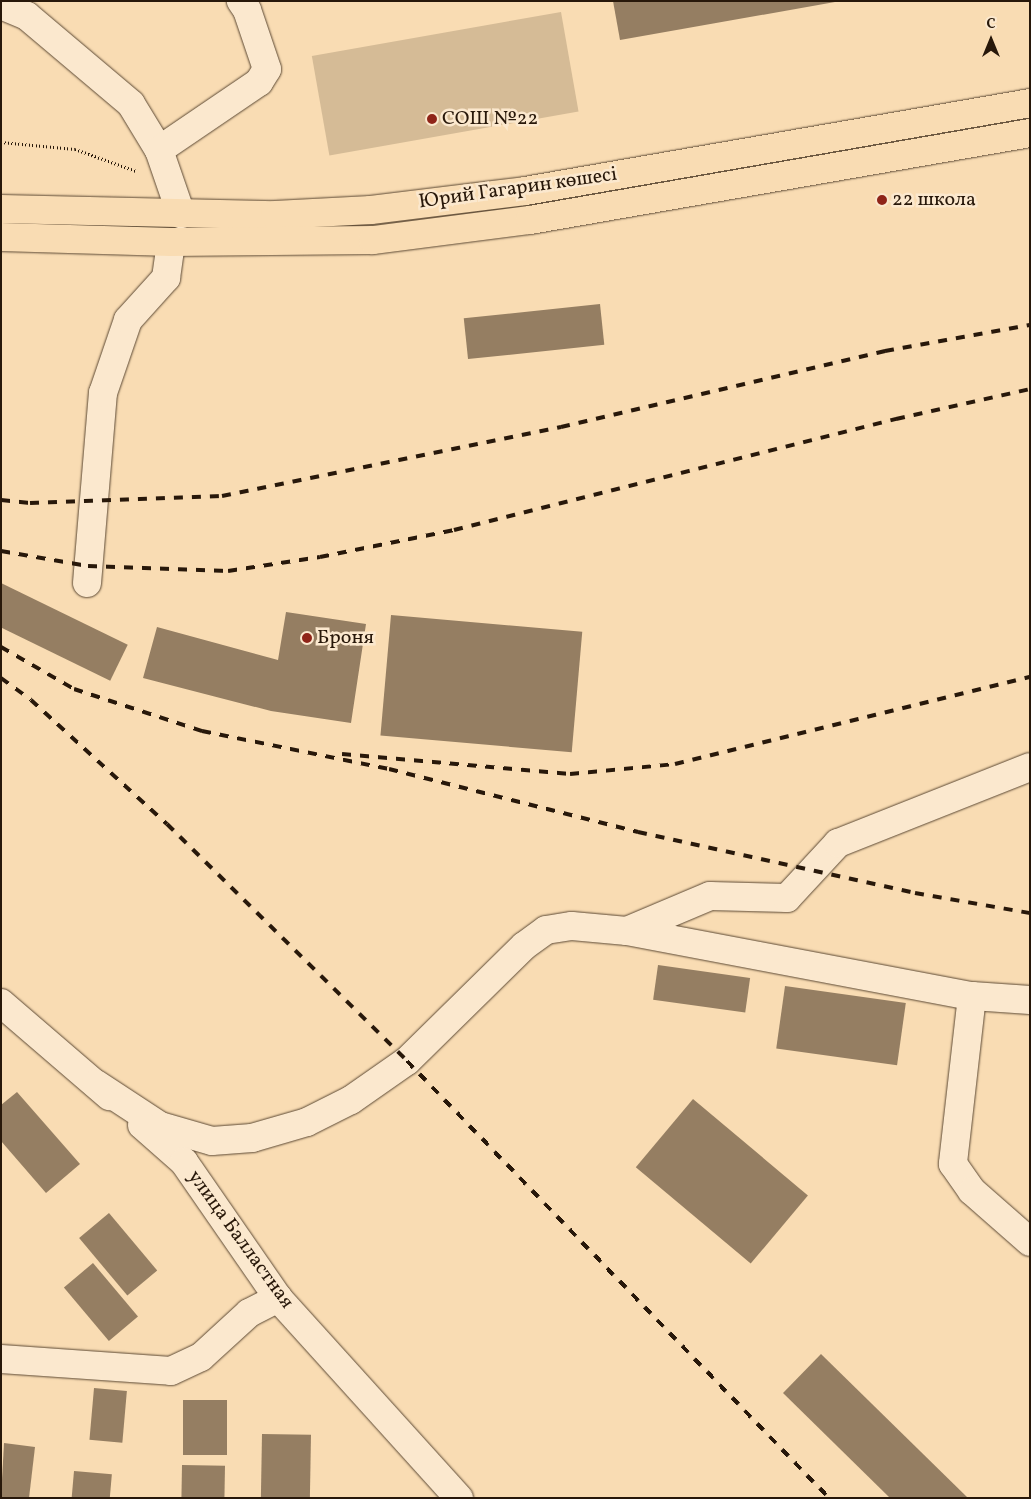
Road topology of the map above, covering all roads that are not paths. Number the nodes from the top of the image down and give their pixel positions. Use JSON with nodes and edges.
{"nodes":[{"id":1,"x":250,"y":4,"type":"edge"},
{"id":2,"x":1,"y":5,"type":"edge"},
{"id":3,"x":36,"y":8,"type":"edge"},
{"id":4,"x":1030,"y":103,"type":"edge"},
{"id":5,"x":1030,"y":133,"type":"edge"},
{"id":6,"x":159,"y":150,"type":"junction"},
{"id":7,"x":1,"y":209,"type":"edge"},
{"id":8,"x":181,"y":214,"type":"junction"},
{"id":9,"x":1,"y":238,"type":"edge"},
{"id":10,"x":171,"y":242,"type":"junction"},
{"id":11,"x":86,"y":583,"type":"dead end"},
{"id":12,"x":1030,"y":767,"type":"edge"},
{"id":13,"x":627,"y":931,"type":"junction"},
{"id":14,"x":972,"y":996,"type":"junction"},
{"id":15,"x":1030,"y":1000,"type":"edge"},
{"id":16,"x":1,"y":1003,"type":"edge"},
{"id":17,"x":96,"y":1084,"type":"junction"},
{"id":18,"x":1030,"y":1242,"type":"edge"},
{"id":19,"x":278,"y":1298,"type":"junction"},
{"id":20,"x":1,"y":1360,"type":"edge"},
{"id":21,"x":459,"y":1498,"type":"edge"}],
"edges":[{"from":1,"to":6,"type":"street"},
{"from":2,"to":3,"type":"street"},
{"from":3,"to":6,"type":"street"},
{"from":4,"to":8,"type":"main road","name":"Юрий Гагарин көшесі"},
{"from":5,"to":10,"type":"main road","name":"Юрий Гагарин көшесі"},
{"from":6,"to":8,"type":"street"},
{"from":7,"to":8,"type":"main road","name":"Юрий Гагарин көшесі"},
{"from":9,"to":10,"type":"main road","name":"Юрий Гагарин көшесі"},
{"from":10,"to":11,"type":"street"},
{"from":12,"to":13,"type":"street"},
{"from":13,"to":14,"type":"street"},
{"from":13,"to":17,"type":"street"},
{"from":14,"to":15,"type":"street"},
{"from":14,"to":18,"type":"street"},
{"from":16,"to":17,"type":"street","name":"улица Балластная"},
{"from":17,"to":19,"type":"street","name":"улица Балластная"},
{"from":19,"to":20,"type":"street"},
{"from":19,"to":21,"type":"street","name":"улица Балластная"}]}
